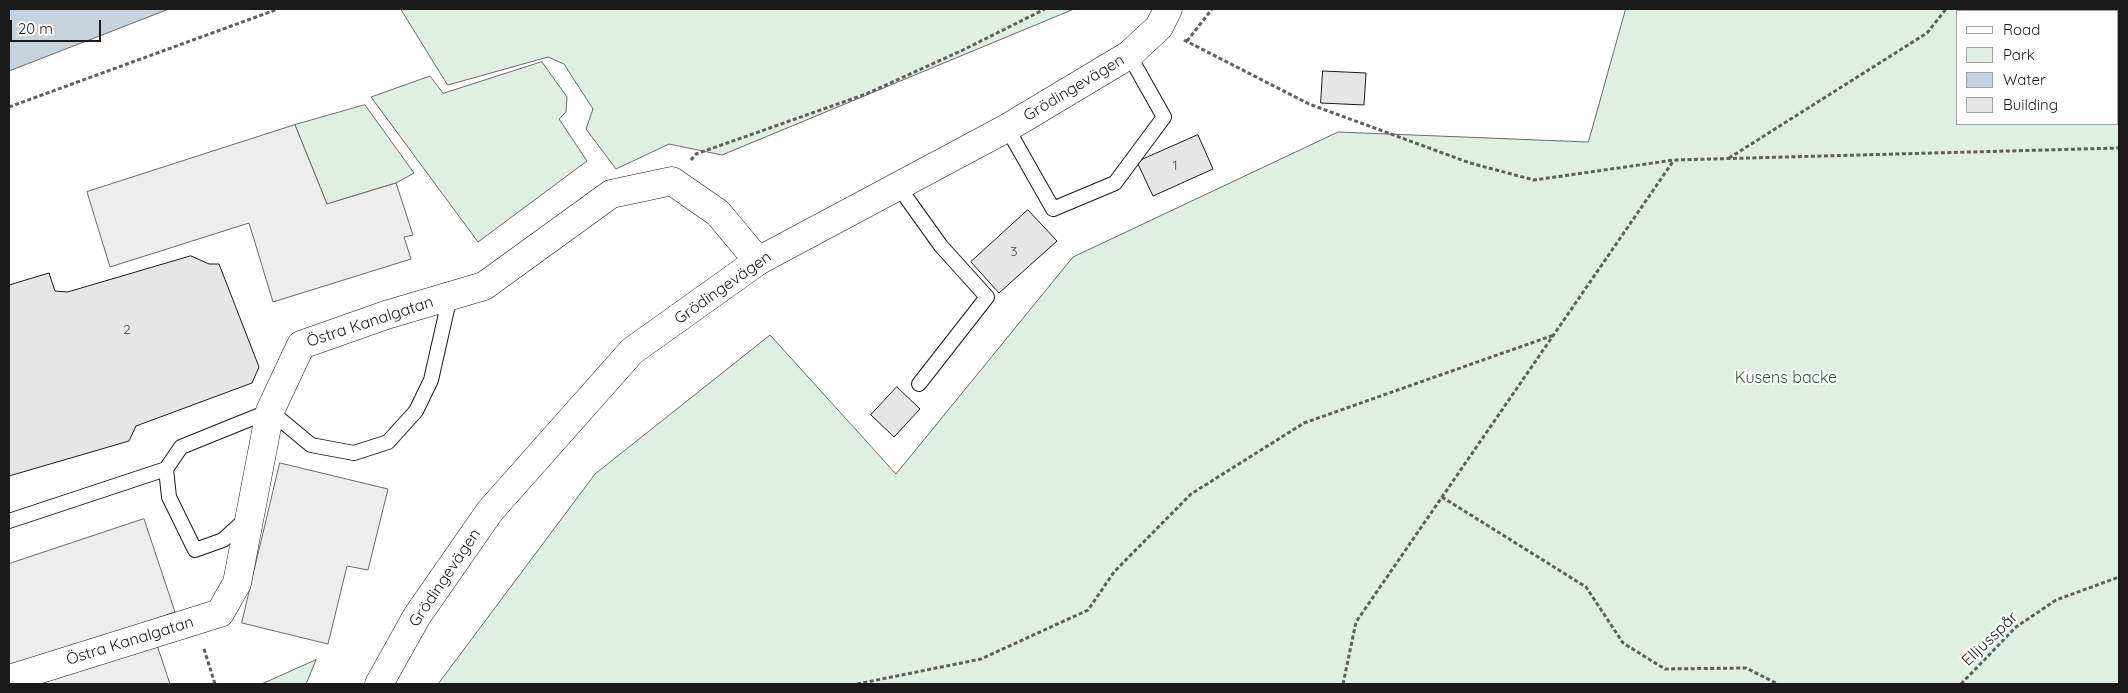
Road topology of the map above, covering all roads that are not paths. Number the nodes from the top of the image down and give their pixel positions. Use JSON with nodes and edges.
{"nodes":[{"id":1,"x":1164,"y":18,"type":"edge"},
{"id":2,"x":1130,"y":55,"type":"junction"},
{"id":3,"x":1007,"y":128,"type":"junction"},
{"id":4,"x":898,"y":186,"type":"junction"},
{"id":5,"x":758,"y":261,"type":"junction"},
{"id":6,"x":450,"y":296,"type":"junction"},
{"id":7,"x":920,"y":384,"type":"dead end"},
{"id":8,"x":270,"y":411,"type":"junction"},
{"id":9,"x":166,"y":469,"type":"junction"},
{"id":10,"x":249,"y":517,"type":"junction"},
{"id":11,"x":9,"y":521,"type":"edge"},
{"id":12,"x":9,"y":679,"type":"edge"},
{"id":13,"x":379,"y":684,"type":"edge"}],
"edges":[{"from":1,"to":2,"type":"street","name":"Grödingevägen"},
{"from":2,"to":3,"type":"street","name":"Grödingevägen"},
{"from":2,"to":3,"type":"lane"},
{"from":3,"to":4,"type":"street","name":"Grödingevägen"},
{"from":4,"to":5,"type":"street","name":"Grödingevägen"},
{"from":4,"to":7,"type":"lane"},
{"from":5,"to":6,"type":"street","name":"Östra Kanalgatan"},
{"from":5,"to":13,"type":"street","name":"Grödingevägen"},
{"from":6,"to":8,"type":"street","name":"Östra Kanalgatan"},
{"from":6,"to":8,"type":"lane"},
{"from":8,"to":9,"type":"lane"},
{"from":8,"to":10,"type":"street","name":"Östra Kanalgatan"},
{"from":9,"to":10,"type":"lane"},
{"from":9,"to":11,"type":"lane"},
{"from":10,"to":12,"type":"street","name":"Östra Kanalgatan"}]}
